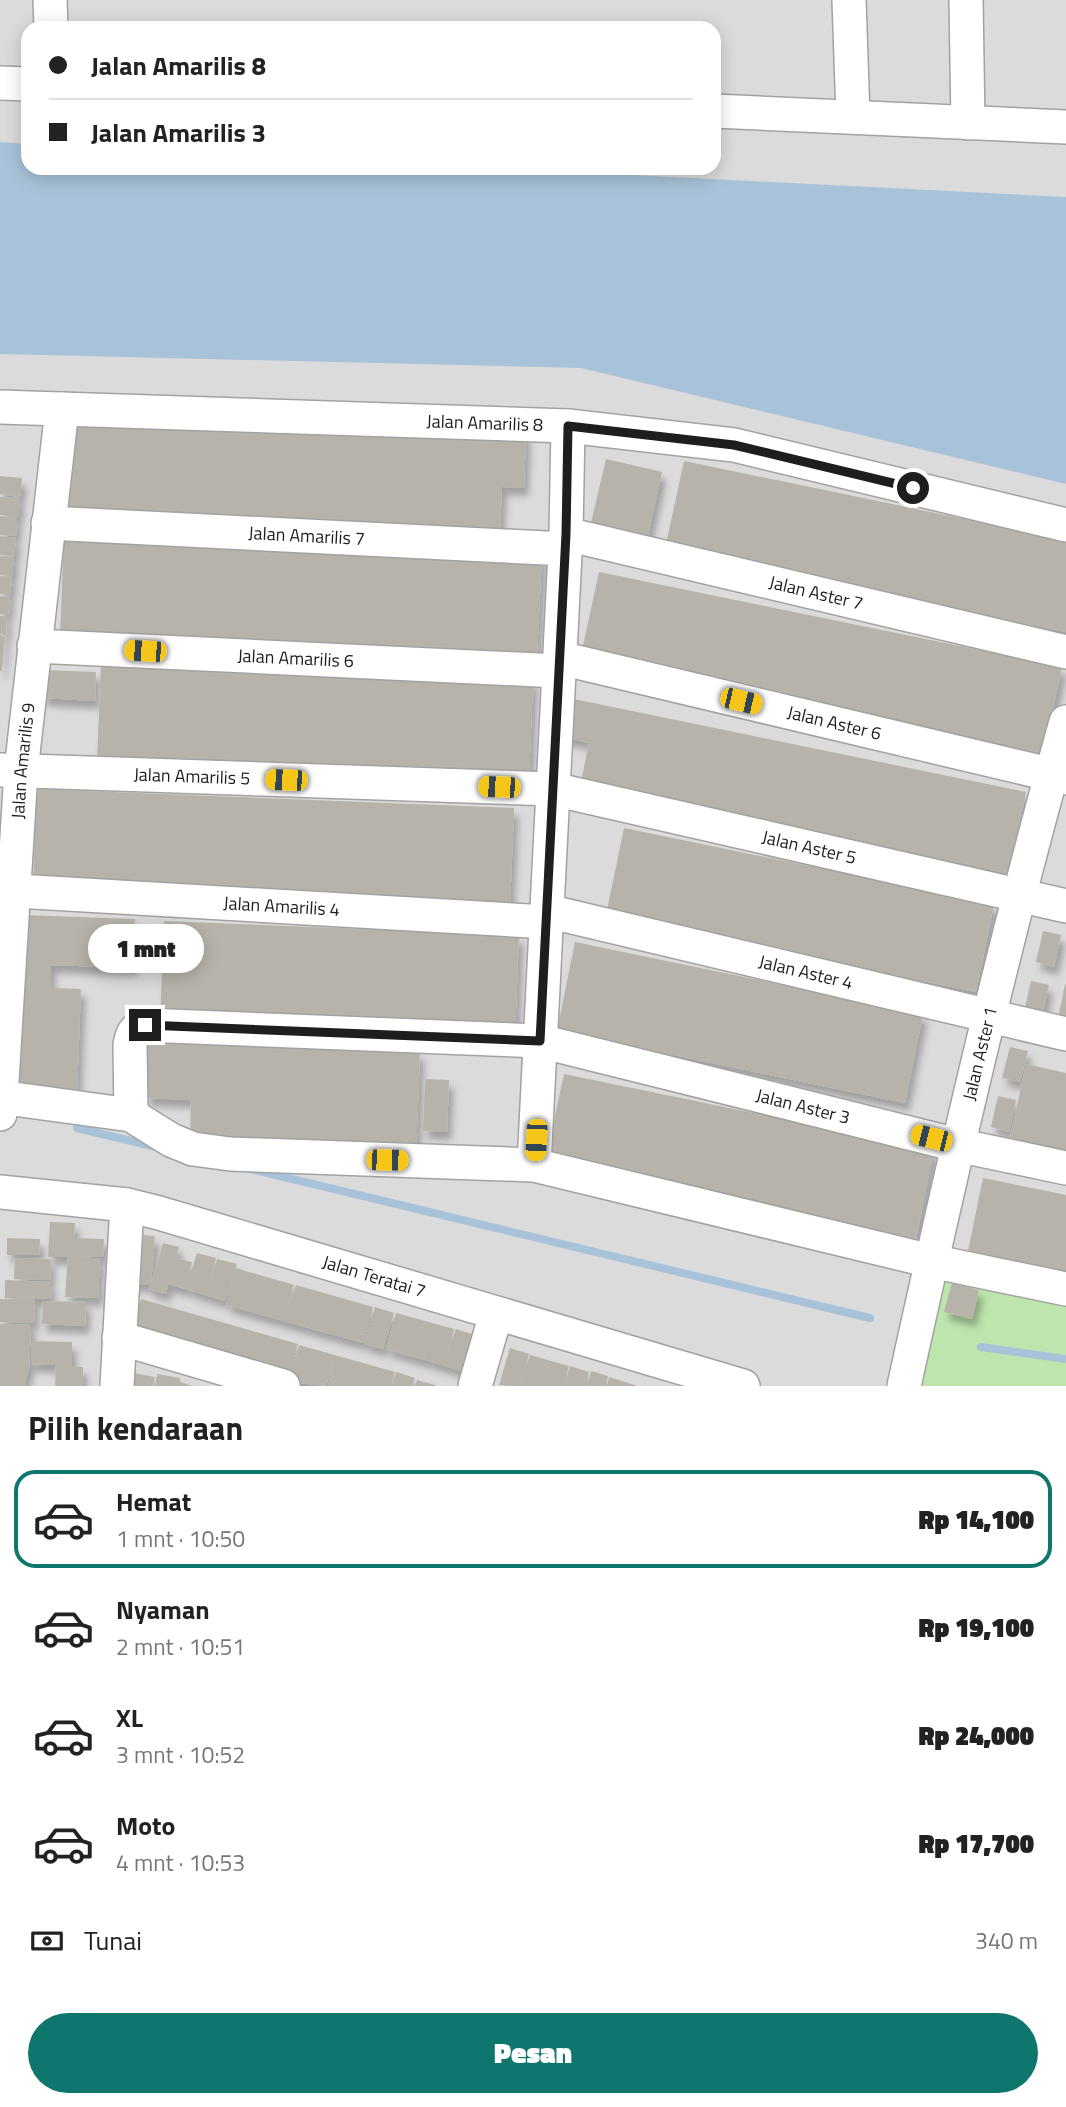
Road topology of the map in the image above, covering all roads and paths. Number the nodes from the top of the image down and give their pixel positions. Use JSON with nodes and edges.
{"nodes":[{"id":1,"x":50,"y":0,"type":"edge"},
{"id":2,"x":849,"y":0,"type":"edge"},
{"id":3,"x":966,"y":0,"type":"edge"},
{"id":4,"x":51,"y":21,"type":"edge"},
{"id":5,"x":0,"y":83,"type":"edge"},
{"id":6,"x":21,"y":84,"type":"edge"},
{"id":7,"x":721,"y":111,"type":"edge"},
{"id":8,"x":853,"y":116,"type":"junction"},
{"id":9,"x":968,"y":123,"type":"junction"},
{"id":10,"x":1066,"y":127,"type":"edge"},
{"id":11,"x":0,"y":407,"type":"edge"},
{"id":12,"x":62,"y":409,"type":"junction"},
{"id":13,"x":568,"y":426,"type":"junction"},
{"id":14,"x":48,"y":523,"type":"junction"},
{"id":15,"x":1066,"y":525,"type":"edge"},
{"id":16,"x":566,"y":541,"type":"junction"},
{"id":17,"x":34,"y":646,"type":"junction"},
{"id":18,"x":1066,"y":652,"type":"edge"},
{"id":19,"x":559,"y":665,"type":"junction"},
{"id":20,"x":1066,"y":722,"type":"edge"},
{"id":21,"x":10,"y":770,"type":"edge"},
{"id":22,"x":1058,"y":777,"type":"edge"},
{"id":23,"x":552,"y":789,"type":"junction"},
{"id":24,"x":16,"y":891,"type":"junction"},
{"id":25,"x":1017,"y":895,"type":"junction"},
{"id":26,"x":1066,"y":906,"type":"edge"},
{"id":27,"x":547,"y":916,"type":"junction"},
{"id":28,"x":988,"y":1018,"type":"junction"},
{"id":29,"x":1066,"y":1034,"type":"edge"},
{"id":30,"x":540,"y":1041,"type":"junction"},
{"id":31,"x":1,"y":1103,"type":"edge"},
{"id":32,"x":131,"y":1115,"type":"junction"},
{"id":33,"x":957,"y":1145,"type":"junction"},
{"id":34,"x":534,"y":1165,"type":"junction"},
{"id":35,"x":1066,"y":1168,"type":"edge"},
{"id":36,"x":0,"y":1192,"type":"edge"},
{"id":37,"x":127,"y":1205,"type":"junction"},
{"id":38,"x":931,"y":1261,"type":"junction"},
{"id":39,"x":1066,"y":1289,"type":"edge"},
{"id":40,"x":496,"y":1314,"type":"junction"},
{"id":41,"x":119,"y":1338,"type":"junction"},
{"id":42,"x":117,"y":1386,"type":"edge"},
{"id":43,"x":283,"y":1386,"type":"edge"},
{"id":44,"x":475,"y":1386,"type":"edge"},
{"id":45,"x":743,"y":1386,"type":"edge"},
{"id":46,"x":904,"y":1386,"type":"edge"}],
"edges":[{"from":1,"to":4,"type":"street"},
{"from":2,"to":8,"type":"street"},
{"from":3,"to":9,"type":"street"},
{"from":5,"to":6,"type":"street"},
{"from":7,"to":8,"type":"street"},
{"from":8,"to":9,"type":"street"},
{"from":9,"to":10,"type":"street"},
{"from":11,"to":12,"type":"street","name":"Jalan Amarilis 8"},
{"from":12,"to":13,"type":"street","name":"Jalan Amarilis 8"},
{"from":12,"to":14,"type":"street","name":"Jalan Amarilis 9"},
{"from":13,"to":15,"type":"street","name":"Jalan Amarilis 8"},
{"from":13,"to":16,"type":"street"},
{"from":14,"to":16,"type":"street","name":"Jalan Amarilis 7"},
{"from":14,"to":17,"type":"street","name":"Jalan Amarilis 9"},
{"from":16,"to":18,"type":"street","name":"Jalan Aster 7"},
{"from":16,"to":19,"type":"street"},
{"from":17,"to":19,"type":"street","name":"Jalan Amarilis 6"},
{"from":17,"to":21,"type":"street","name":"Jalan Amarilis 9"},
{"from":19,"to":22,"type":"street","name":"Jalan Aster 6"},
{"from":19,"to":23,"type":"street"},
{"from":20,"to":22,"type":"street","name":"Jalan Aster 1"},
{"from":21,"to":23,"type":"street","name":"Jalan Amarilis 5"},
{"from":21,"to":24,"type":"street","name":"Jalan Amarilis 9"},
{"from":22,"to":25,"type":"street","name":"Jalan Aster 1"},
{"from":23,"to":25,"type":"street","name":"Jalan Aster 5"},
{"from":23,"to":27,"type":"street"},
{"from":24,"to":27,"type":"street","name":"Jalan Amarilis 4"},
{"from":24,"to":31,"type":"street","name":"Jalan Amarilis 9"},
{"from":25,"to":26,"type":"street","name":"Jalan Aster 5"},
{"from":25,"to":28,"type":"street","name":"Jalan Aster 1"},
{"from":27,"to":28,"type":"street","name":"Jalan Aster 4"},
{"from":27,"to":30,"type":"street"},
{"from":28,"to":29,"type":"street","name":"Jalan Aster 4"},
{"from":28,"to":33,"type":"street","name":"Jalan Aster 1"},
{"from":30,"to":32,"type":"street","name":"Jalan Aster 3"},
{"from":30,"to":33,"type":"street","name":"Jalan Aster 3"},
{"from":30,"to":34,"type":"street"},
{"from":31,"to":32,"type":"street"},
{"from":32,"to":34,"type":"street"},
{"from":33,"to":35,"type":"street","name":"Jalan Aster 3"},
{"from":33,"to":38,"type":"street","name":"Jalan Aster 1"},
{"from":34,"to":38,"type":"street"},
{"from":36,"to":37,"type":"street","name":"Jalan Teratai 7"},
{"from":37,"to":40,"type":"street","name":"Jalan Teratai 7"},
{"from":37,"to":41,"type":"street"},
{"from":38,"to":39,"type":"street"},
{"from":38,"to":46,"type":"street","name":"Jalan Aster 1"},
{"from":40,"to":44,"type":"street"},
{"from":40,"to":45,"type":"street","name":"Jalan Teratai 7"},
{"from":41,"to":42,"type":"street"},
{"from":41,"to":43,"type":"street"}]}
